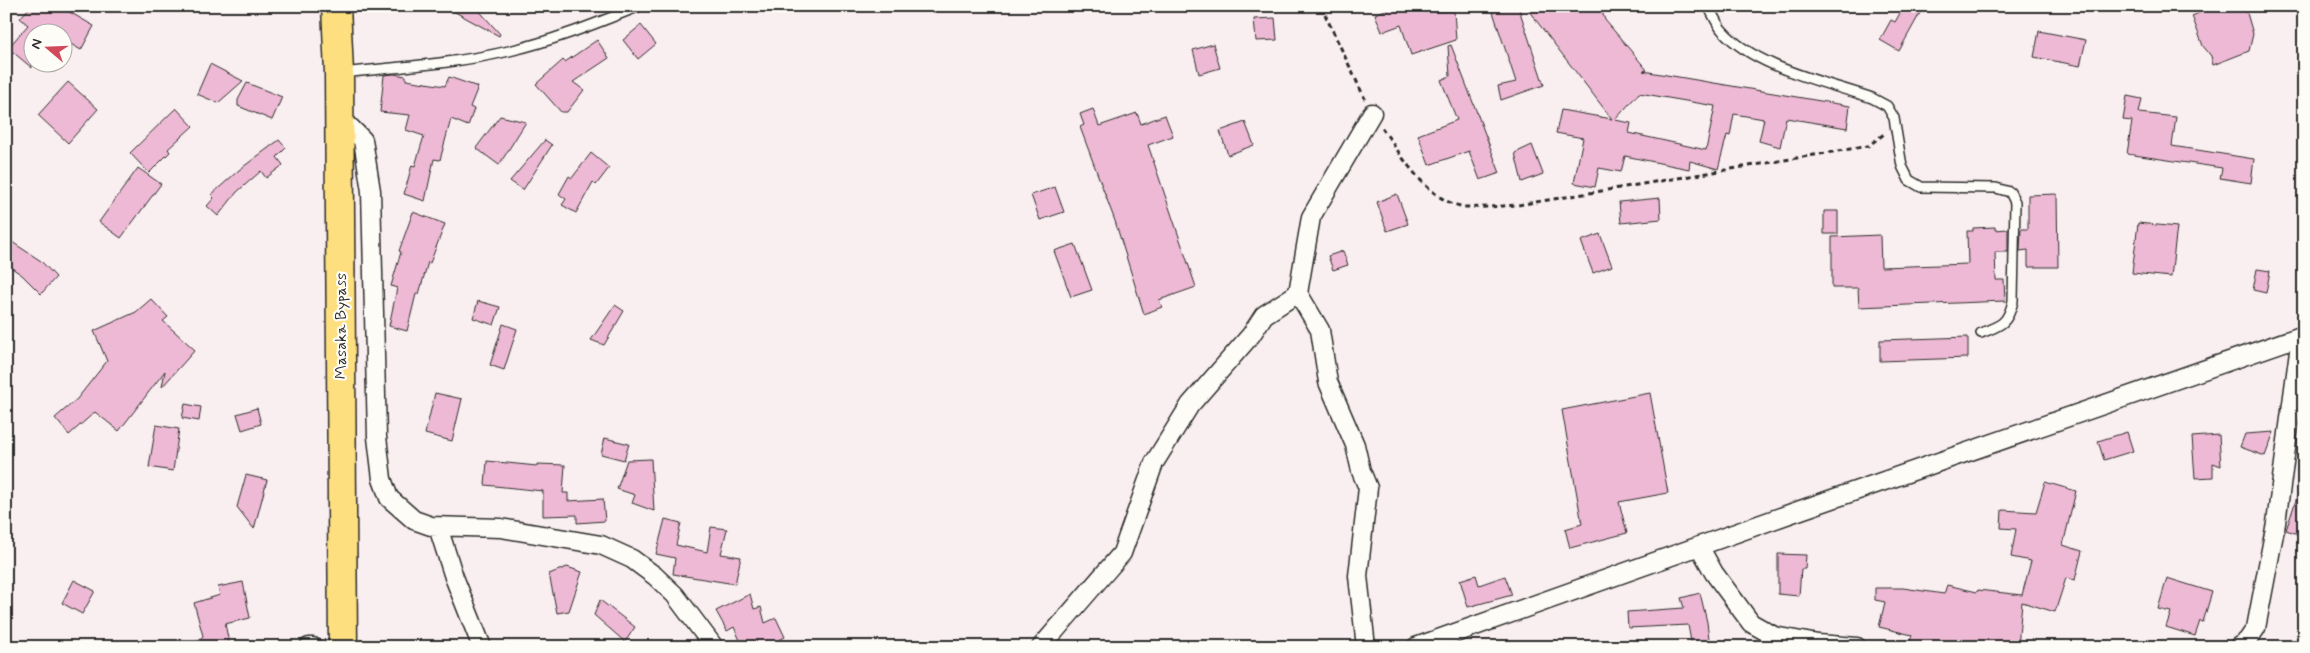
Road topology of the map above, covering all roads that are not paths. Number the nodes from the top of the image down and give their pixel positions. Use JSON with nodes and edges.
{"nodes":[{"id":1,"x":336,"y":6,"type":"edge"},
{"id":2,"x":640,"y":6,"type":"edge"},
{"id":3,"x":1708,"y":6,"type":"edge"},
{"id":4,"x":339,"y":74,"type":"junction"},
{"id":5,"x":1372,"y":113,"type":"road end"},
{"id":6,"x":340,"y":143,"type":"junction"},
{"id":7,"x":1298,"y":293,"type":"junction"},
{"id":8,"x":1982,"y":333,"type":"dead end"},
{"id":9,"x":2302,"y":335,"type":"edge"},
{"id":10,"x":438,"y":526,"type":"junction"},
{"id":11,"x":1699,"y":546,"type":"junction"},
{"id":12,"x":2238,"y":646,"type":"edge"},
{"id":13,"x":309,"y":647,"type":"edge"},
{"id":14,"x":313,"y":647,"type":"edge"},
{"id":15,"x":343,"y":647,"type":"edge"},
{"id":16,"x":482,"y":647,"type":"edge"},
{"id":17,"x":714,"y":647,"type":"edge"},
{"id":18,"x":1041,"y":647,"type":"edge"},
{"id":19,"x":1366,"y":647,"type":"edge"},
{"id":20,"x":1416,"y":647,"type":"edge"},
{"id":21,"x":1857,"y":647,"type":"edge"}],
"edges":[{"from":1,"to":4,"type":"highway","name":"Masaka Bypass"},
{"from":2,"to":4,"type":"lane"},
{"from":3,"to":8,"type":"lane"},
{"from":4,"to":6,"type":"highway","name":"Masaka Bypass"},
{"from":5,"to":7,"type":"street"},
{"from":6,"to":10,"type":"street"},
{"from":6,"to":15,"type":"highway","name":"Masaka Bypass"},
{"from":7,"to":18,"type":"street"},
{"from":7,"to":19,"type":"street"},
{"from":9,"to":11,"type":"street"},
{"from":9,"to":12,"type":"street"},
{"from":10,"to":16,"type":"street"},
{"from":10,"to":17,"type":"street"},
{"from":11,"to":20,"type":"street"},
{"from":11,"to":21,"type":"street"},
{"from":13,"to":14,"type":"street"}]}
